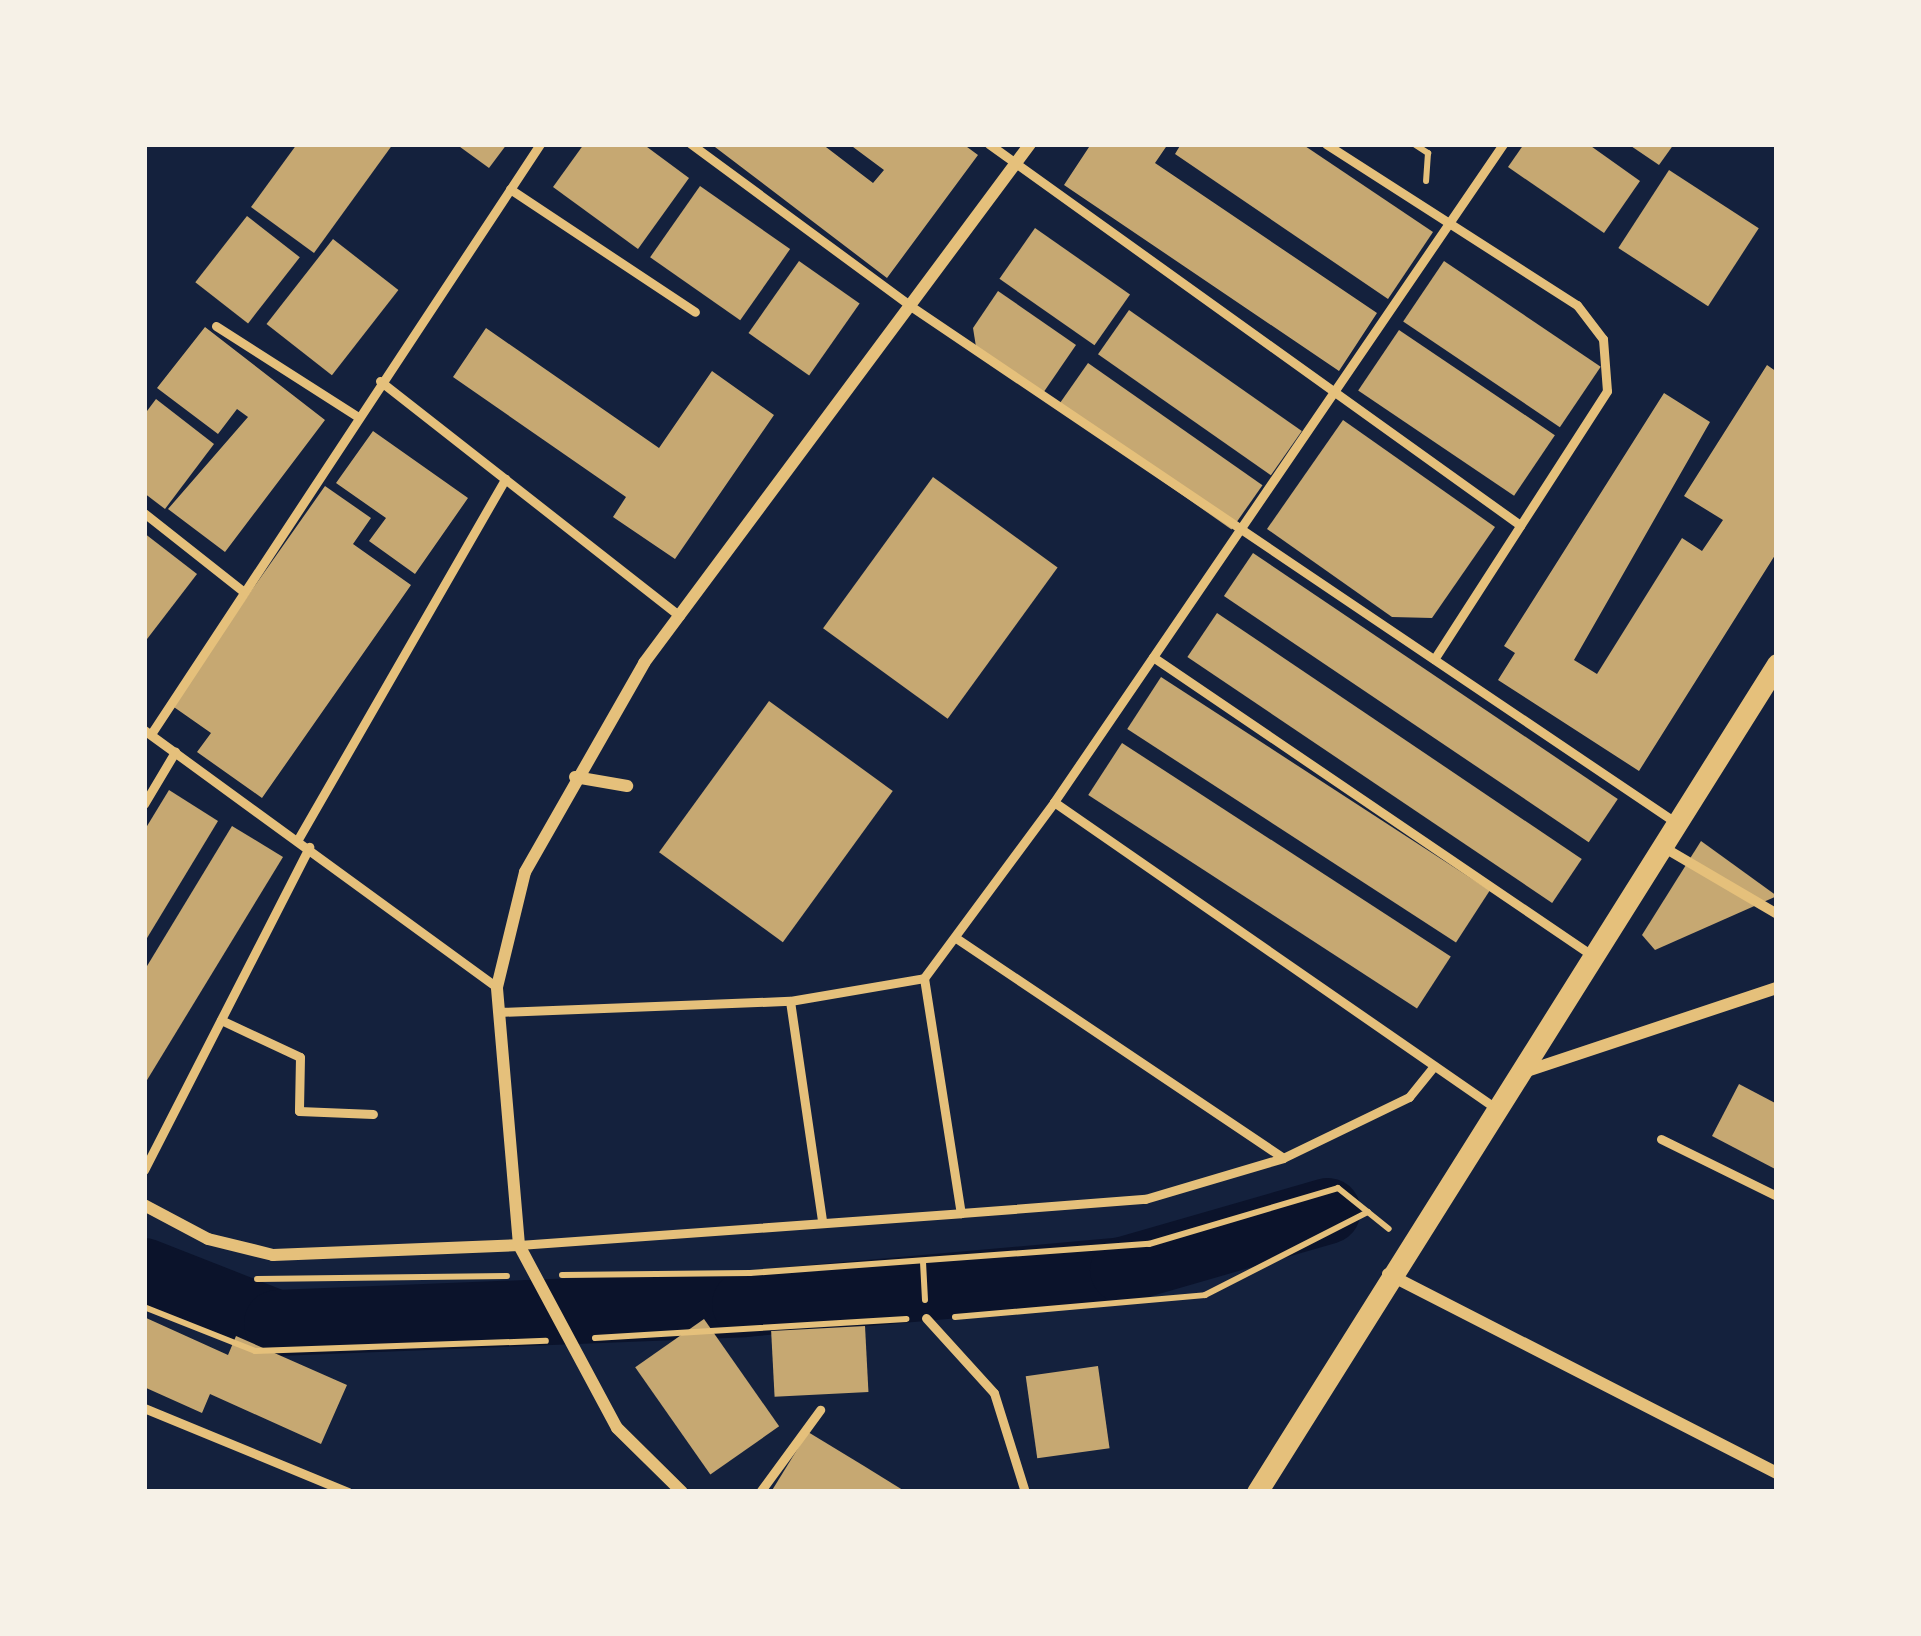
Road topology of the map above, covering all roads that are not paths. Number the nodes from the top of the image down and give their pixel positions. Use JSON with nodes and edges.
{"nodes":[{"id":1,"x":541,"y":144,"type":"edge"},
{"id":2,"x":691,"y":144,"type":"edge"},
{"id":3,"x":988,"y":144,"type":"edge"},
{"id":4,"x":1030,"y":144,"type":"edge"},
{"id":5,"x":1326,"y":144,"type":"edge"},
{"id":6,"x":1503,"y":144,"type":"edge"},
{"id":7,"x":1016,"y":164,"type":"junction"},
{"id":8,"x":510,"y":189,"type":"junction"},
{"id":9,"x":1442,"y":223,"type":"junction"},
{"id":10,"x":912,"y":307,"type":"junction"},
{"id":11,"x":694,"y":312,"type":"dead end"},
{"id":12,"x":216,"y":326,"type":"dead end"},
{"id":13,"x":380,"y":381,"type":"junction"},
{"id":14,"x":1330,"y":389,"type":"junction"},
{"id":15,"x":357,"y":416,"type":"junction"},
{"id":16,"x":505,"y":479,"type":"junction"},
{"id":17,"x":144,"y":513,"type":"edge"},
{"id":18,"x":1520,"y":525,"type":"junction"},
{"id":19,"x":1236,"y":530,"type":"junction"},
{"id":20,"x":244,"y":592,"type":"junction"},
{"id":21,"x":680,"y":616,"type":"junction"},
{"id":22,"x":1153,"y":657,"type":"junction"},
{"id":23,"x":1434,"y":658,"type":"junction"},
{"id":24,"x":1777,"y":664,"type":"edge"},
{"id":25,"x":147,"y":732,"type":"edge"},
{"id":26,"x":175,"y":752,"type":"junction"},
{"id":27,"x":575,"y":777,"type":"junction"},
{"id":28,"x":628,"y":786,"type":"dead end"},
{"id":29,"x":1054,"y":802,"type":"junction"},
{"id":30,"x":144,"y":804,"type":"edge"},
{"id":31,"x":1675,"y":822,"type":"junction"},
{"id":32,"x":297,"y":841,"type":"junction"},
{"id":33,"x":1660,"y":846,"type":"junction"},
{"id":34,"x":309,"y":847,"type":"junction"},
{"id":35,"x":1777,"y":914,"type":"edge"},
{"id":36,"x":956,"y":938,"type":"junction"},
{"id":37,"x":1590,"y":954,"type":"junction"},
{"id":38,"x":924,"y":978,"type":"junction"},
{"id":39,"x":496,"y":987,"type":"junction"},
{"id":40,"x":1777,"y":988,"type":"edge"},
{"id":41,"x":790,"y":1000,"type":"junction"},
{"id":42,"x":499,"y":1012,"type":"junction"},
{"id":43,"x":220,"y":1020,"type":"junction"},
{"id":44,"x":1434,"y":1066,"type":"junction"},
{"id":45,"x":1515,"y":1076,"type":"junction"},
{"id":46,"x":1494,"y":1108,"type":"junction"},
{"id":47,"x":373,"y":1114,"type":"dead end"},
{"id":48,"x":1661,"y":1139,"type":"dead end"},
{"id":49,"x":1282,"y":1158,"type":"junction"},
{"id":50,"x":144,"y":1170,"type":"edge"},
{"id":51,"x":1777,"y":1196,"type":"edge"},
{"id":52,"x":144,"y":1204,"type":"edge"},
{"id":53,"x":961,"y":1213,"type":"junction"},
{"id":54,"x":822,"y":1221,"type":"junction"},
{"id":55,"x":519,"y":1245,"type":"junction"},
{"id":56,"x":1388,"y":1274,"type":"junction"},
{"id":57,"x":926,"y":1318,"type":"road end"},
{"id":58,"x":144,"y":1408,"type":"edge"},
{"id":59,"x":820,"y":1410,"type":"dead end"},
{"id":60,"x":1777,"y":1473,"type":"edge"},
{"id":61,"x":672,"y":1489,"type":"edge"},
{"id":62,"x":348,"y":1492,"type":"edge"},
{"id":63,"x":760,"y":1492,"type":"edge"},
{"id":64,"x":1025,"y":1492,"type":"edge"},
{"id":65,"x":1257,"y":1492,"type":"edge"}],
"edges":[{"from":1,"to":8,"type":"lane"},
{"from":2,"to":10,"type":"lane"},
{"from":3,"to":7,"type":"lane"},
{"from":4,"to":7,"type":"street"},
{"from":5,"to":9,"type":"lane"},
{"from":6,"to":9,"type":"lane"},
{"from":7,"to":10,"type":"street"},
{"from":7,"to":14,"type":"lane"},
{"from":8,"to":11,"type":"lane"},
{"from":8,"to":13,"type":"lane"},
{"from":9,"to":14,"type":"lane"},
{"from":9,"to":18,"type":"lane"},
{"from":10,"to":19,"type":"lane"},
{"from":10,"to":21,"type":"street"},
{"from":12,"to":15,"type":"lane"},
{"from":13,"to":15,"type":"lane"},
{"from":13,"to":16,"type":"lane"},
{"from":14,"to":18,"type":"lane"},
{"from":14,"to":19,"type":"lane"},
{"from":15,"to":20,"type":"lane"},
{"from":16,"to":21,"type":"lane"},
{"from":16,"to":32,"type":"lane"},
{"from":17,"to":20,"type":"lane"},
{"from":18,"to":23,"type":"lane"},
{"from":19,"to":22,"type":"lane"},
{"from":19,"to":23,"type":"lane"},
{"from":20,"to":25,"type":"lane"},
{"from":21,"to":27,"type":"street"},
{"from":22,"to":29,"type":"lane"},
{"from":22,"to":37,"type":"lane"},
{"from":23,"to":31,"type":"lane"},
{"from":24,"to":31,"type":"street"},
{"from":25,"to":26,"type":"lane"},
{"from":26,"to":30,"type":"lane"},
{"from":26,"to":32,"type":"lane"},
{"from":27,"to":28,"type":"street"},
{"from":27,"to":39,"type":"street"},
{"from":29,"to":36,"type":"lane"},
{"from":29,"to":44,"type":"lane"},
{"from":31,"to":33,"type":"street"},
{"from":32,"to":34,"type":"lane"},
{"from":33,"to":35,"type":"street"},
{"from":33,"to":37,"type":"street"},
{"from":34,"to":39,"type":"lane"},
{"from":34,"to":43,"type":"lane"},
{"from":36,"to":38,"type":"lane"},
{"from":36,"to":49,"type":"lane"},
{"from":37,"to":45,"type":"street"},
{"from":38,"to":41,"type":"lane"},
{"from":38,"to":53,"type":"lane"},
{"from":39,"to":42,"type":"street"},
{"from":40,"to":45,"type":"street"},
{"from":41,"to":42,"type":"lane"},
{"from":41,"to":54,"type":"lane"},
{"from":42,"to":55,"type":"street"},
{"from":43,"to":47,"type":"lane"},
{"from":43,"to":50,"type":"lane"},
{"from":44,"to":46,"type":"lane"},
{"from":44,"to":49,"type":"lane"},
{"from":45,"to":46,"type":"street"},
{"from":46,"to":56,"type":"street"},
{"from":48,"to":51,"type":"lane"},
{"from":49,"to":53,"type":"lane"},
{"from":52,"to":55,"type":"street"},
{"from":53,"to":54,"type":"lane"},
{"from":54,"to":55,"type":"lane"},
{"from":55,"to":61,"type":"street"},
{"from":56,"to":60,"type":"street"},
{"from":56,"to":65,"type":"street"},
{"from":57,"to":64,"type":"lane"},
{"from":58,"to":62,"type":"lane"},
{"from":59,"to":63,"type":"lane"}]}
